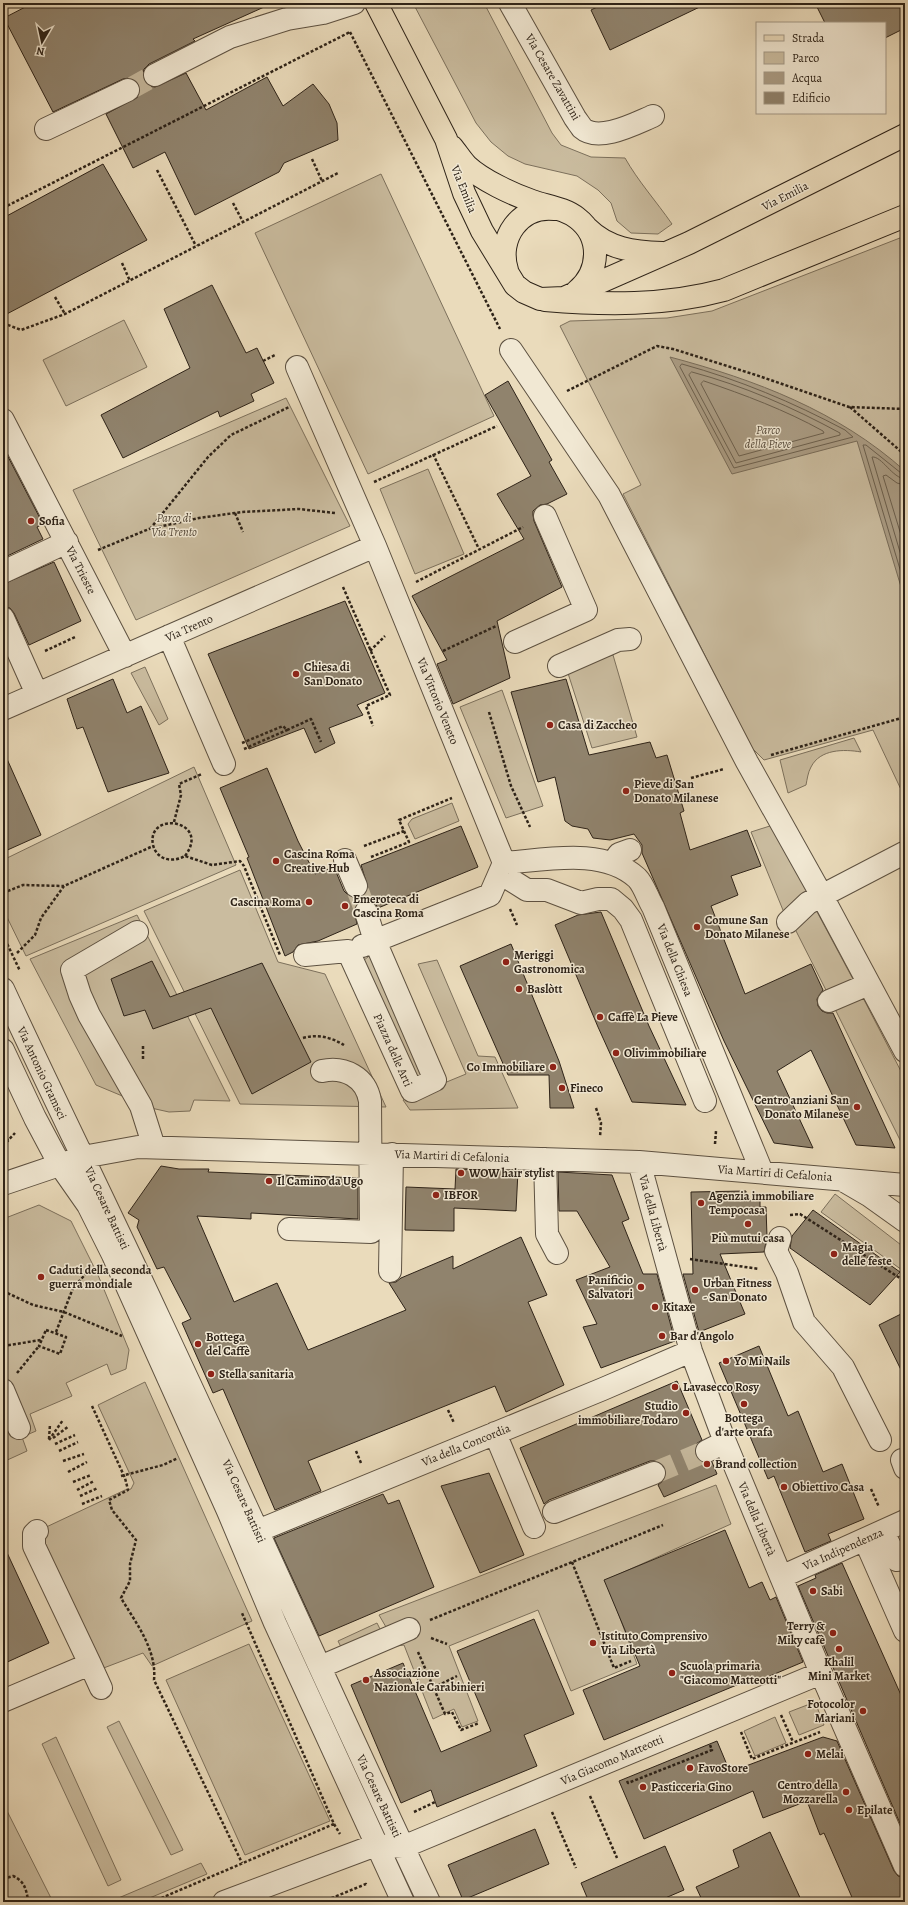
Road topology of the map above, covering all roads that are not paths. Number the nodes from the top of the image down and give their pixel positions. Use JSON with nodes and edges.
{"nodes":[{"id":1,"x":376,"y":3,"type":"edge"},
{"id":2,"x":510,"y":3,"type":"edge"},
{"id":3,"x":346,"y":6,"type":"edge"},
{"id":4,"x":155,"y":74,"type":"tunnel mouth"},
{"id":5,"x":128,"y":90,"type":"tunnel mouth"},
{"id":6,"x":653,"y":116,"type":"dead end"},
{"id":7,"x":46,"y":129,"type":"dead end"},
{"id":8,"x":905,"y":135,"type":"edge"},
{"id":9,"x":446,"y":139,"type":"junction"},
{"id":10,"x":562,"y":210,"type":"junction"},
{"id":11,"x":905,"y":216,"type":"edge"},
{"id":12,"x":587,"y":228,"type":"junction"},
{"id":13,"x":663,"y":253,"type":"junction"},
{"id":14,"x":510,"y":278,"type":"junction"},
{"id":15,"x":569,"y":296,"type":"junction"},
{"id":16,"x":545,"y":300,"type":"junction"},
{"id":17,"x":511,"y":350,"type":"road end"},
{"id":18,"x":297,"y":366,"type":"dead end"},
{"id":19,"x":3,"y":420,"type":"edge"},
{"id":20,"x":545,"y":516,"type":"road end"},
{"id":21,"x":67,"y":542,"type":"junction"},
{"id":22,"x":375,"y":546,"type":"junction"},
{"id":23,"x":3,"y":572,"type":"edge"},
{"id":24,"x":3,"y":618,"type":"edge"},
{"id":25,"x":170,"y":636,"type":"junction"},
{"id":26,"x":630,"y":639,"type":"dead end"},
{"id":27,"x":515,"y":642,"type":"dead end"},
{"id":28,"x":125,"y":656,"type":"junction"},
{"id":29,"x":560,"y":666,"type":"dead end"},
{"id":30,"x":37,"y":694,"type":"junction"},
{"id":31,"x":3,"y":709,"type":"edge"},
{"id":32,"x":222,"y":762,"type":"road end"},
{"id":33,"x":630,"y":850,"type":"dead end"},
{"id":34,"x":904,"y":852,"type":"edge"},
{"id":35,"x":345,"y":860,"type":"dead end"},
{"id":36,"x":504,"y":863,"type":"junction"},
{"id":37,"x":613,"y":863,"type":"junction"},
{"id":38,"x":356,"y":886,"type":"tunnel mouth"},
{"id":39,"x":822,"y":896,"type":"junction"},
{"id":40,"x":366,"y":912,"type":"tunnel mouth"},
{"id":41,"x":788,"y":922,"type":"dead end"},
{"id":42,"x":137,"y":932,"type":"dead end"},
{"id":43,"x":375,"y":941,"type":"junction"},
{"id":44,"x":348,"y":951,"type":"junction"},
{"id":45,"x":305,"y":955,"type":"road end"},
{"id":46,"x":869,"y":984,"type":"junction"},
{"id":47,"x":3,"y":989,"type":"edge"},
{"id":48,"x":829,"y":1001,"type":"dead end"},
{"id":49,"x":3,"y":1050,"type":"edge"},
{"id":50,"x":905,"y":1051,"type":"edge"},
{"id":51,"x":322,"y":1072,"type":"dead end"},
{"id":52,"x":705,"y":1101,"type":"dead end"},
{"id":53,"x":154,"y":1147,"type":"junction"},
{"id":54,"x":370,"y":1153,"type":"junction"},
{"id":55,"x":392,"y":1154,"type":"junction"},
{"id":56,"x":83,"y":1157,"type":"junction"},
{"id":57,"x":545,"y":1158,"type":"junction"},
{"id":58,"x":639,"y":1162,"type":"junction"},
{"id":59,"x":60,"y":1165,"type":"junction"},
{"id":60,"x":762,"y":1172,"type":"junction"},
{"id":61,"x":840,"y":1178,"type":"junction"},
{"id":62,"x":3,"y":1184,"type":"edge"},
{"id":63,"x":905,"y":1185,"type":"edge"},
{"id":64,"x":905,"y":1221,"type":"edge"},
{"id":65,"x":289,"y":1229,"type":"dead end"},
{"id":66,"x":780,"y":1238,"type":"dead end"},
{"id":67,"x":557,"y":1253,"type":"dead end"},
{"id":68,"x":390,"y":1271,"type":"dead end"},
{"id":69,"x":691,"y":1350,"type":"junction"},
{"id":70,"x":3,"y":1390,"type":"edge"},
{"id":71,"x":19,"y":1428,"type":"dead end"},
{"id":72,"x":494,"y":1433,"type":"junction"},
{"id":73,"x":880,"y":1440,"type":"dead end"},
{"id":74,"x":654,"y":1473,"type":"tunnel mouth"},
{"id":75,"x":554,"y":1512,"type":"dead end"},
{"id":76,"x":905,"y":1521,"type":"edge"},
{"id":77,"x":534,"y":1527,"type":"dead end"},
{"id":78,"x":37,"y":1531,"type":"dead end"},
{"id":79,"x":248,"y":1534,"type":"junction"},
{"id":80,"x":874,"y":1536,"type":"junction"},
{"id":81,"x":905,"y":1556,"type":"edge"},
{"id":82,"x":781,"y":1577,"type":"junction"},
{"id":83,"x":409,"y":1629,"type":"road end"},
{"id":84,"x":905,"y":1631,"type":"edge"},
{"id":85,"x":90,"y":1664,"type":"junction"},
{"id":86,"x":320,"y":1667,"type":"junction"},
{"id":87,"x":821,"y":1673,"type":"junction"},
{"id":88,"x":101,"y":1688,"type":"dead end"},
{"id":89,"x":3,"y":1701,"type":"edge"},
{"id":90,"x":376,"y":1845,"type":"junction"},
{"id":91,"x":403,"y":1847,"type":"junction"},
{"id":92,"x":905,"y":1866,"type":"edge"},
{"id":93,"x":224,"y":1902,"type":"edge"},
{"id":94,"x":403,"y":1902,"type":"edge"},
{"id":95,"x":429,"y":1902,"type":"edge"}],
"edges":[{"from":1,"to":9,"type":"main road","name":"Via Emilia"},
{"from":2,"to":6,"type":"street","name":"Via Cesare Zavattini"},
{"from":3,"to":4,"type":"street"},
{"from":5,"to":7,"type":"street"},
{"from":8,"to":13,"type":"main road","name":"Via Emilia"},
{"from":9,"to":10,"type":"main road","name":"Via Emilia"},
{"from":9,"to":14,"type":"main road","name":"Via Emilia"},
{"from":10,"to":12,"type":"main road","name":"Via Emilia"},
{"from":10,"to":14,"type":"main road","name":"Via Emilia"},
{"from":11,"to":16,"type":"main road"},
{"from":12,"to":13,"type":"main road","name":"Via Emilia"},
{"from":12,"to":15,"type":"main road","name":"Via Emilia"},
{"from":13,"to":15,"type":"main road","name":"Via Emilia"},
{"from":14,"to":16,"type":"main road","name":"Via Emilia"},
{"from":15,"to":16,"type":"main road","name":"Via Emilia"},
{"from":17,"to":39,"type":"street"},
{"from":18,"to":22,"type":"street","name":"Via Vittorio Veneto"},
{"from":19,"to":21,"type":"street","name":"Via Trieste"},
{"from":20,"to":27,"type":"street"},
{"from":21,"to":23,"type":"street"},
{"from":21,"to":28,"type":"street","name":"Via Trieste"},
{"from":22,"to":25,"type":"street","name":"Via Trento"},
{"from":22,"to":36,"type":"street","name":"Via Vittorio Veneto"},
{"from":24,"to":30,"type":"street"},
{"from":25,"to":28,"type":"street","name":"Via Trento"},
{"from":25,"to":32,"type":"street"},
{"from":26,"to":29,"type":"street"},
{"from":28,"to":30,"type":"street","name":"Via Trento"},
{"from":30,"to":31,"type":"street","name":"Via Trento"},
{"from":33,"to":37,"type":"street"},
{"from":34,"to":39,"type":"street"},
{"from":35,"to":38,"type":"street"},
{"from":36,"to":37,"type":"street","name":"Via della Chiesa"},
{"from":36,"to":43,"type":"street"},
{"from":36,"to":52,"type":"street","name":"Via Vittorio Veneto"},
{"from":37,"to":60,"type":"street","name":"Via della Chiesa"},
{"from":39,"to":41,"type":"street"},
{"from":39,"to":46,"type":"street"},
{"from":40,"to":43,"type":"street"},
{"from":42,"to":53,"type":"street"},
{"from":43,"to":44,"type":"street"},
{"from":43,"to":44,"type":"street","name":"Piazza delle Arti"},
{"from":44,"to":45,"type":"street"},
{"from":46,"to":48,"type":"street"},
{"from":46,"to":50,"type":"street"},
{"from":47,"to":56,"type":"street","name":"Via Antonio Gramsci"},
{"from":49,"to":59,"type":"street","name":"Via Antonio Gramsci"},
{"from":51,"to":54,"type":"street"},
{"from":53,"to":54,"type":"street","name":"Via Martiri di Cefalonia"},
{"from":53,"to":56,"type":"street","name":"Via Martiri di Cefalonia"},
{"from":54,"to":55,"type":"street","name":"Via Martiri di Cefalonia"},
{"from":54,"to":65,"type":"street"},
{"from":55,"to":57,"type":"street","name":"Via Martiri di Cefalonia"},
{"from":55,"to":68,"type":"street"},
{"from":56,"to":59,"type":"street","name":"Via Martiri di Cefalonia"},
{"from":56,"to":79,"type":"street","name":"Via Cesare Battisti"},
{"from":57,"to":58,"type":"street","name":"Via Martiri di Cefalonia"},
{"from":57,"to":67,"type":"street"},
{"from":58,"to":60,"type":"street","name":"Via Martiri di Cefalonia"},
{"from":58,"to":69,"type":"street","name":"Via della Libertà"},
{"from":59,"to":62,"type":"street","name":"Via Martiri di Cefalonia"},
{"from":59,"to":79,"type":"street","name":"Via Cesare Battisti"},
{"from":60,"to":61,"type":"street","name":"Via Martiri di Cefalonia"},
{"from":61,"to":63,"type":"street","name":"Via Martiri di Cefalonia"},
{"from":61,"to":64,"type":"street"},
{"from":66,"to":73,"type":"street"},
{"from":69,"to":72,"type":"street","name":"Via della Concordia"},
{"from":69,"to":82,"type":"street","name":"Via della Libertà"},
{"from":70,"to":71,"type":"street"},
{"from":72,"to":77,"type":"street"},
{"from":72,"to":79,"type":"street","name":"Via della Concordia"},
{"from":74,"to":75,"type":"street"},
{"from":76,"to":80,"type":"street","name":"Via Indipendenza"},
{"from":78,"to":85,"type":"street"},
{"from":79,"to":86,"type":"street","name":"Via Cesare Battisti"},
{"from":79,"to":90,"type":"street","name":"Via Cesare Battisti"},
{"from":80,"to":81,"type":"street"},
{"from":80,"to":82,"type":"street","name":"Via Indipendenza"},
{"from":80,"to":84,"type":"street"},
{"from":82,"to":87,"type":"street","name":"Via della Libertà"},
{"from":83,"to":86,"type":"street"},
{"from":85,"to":88,"type":"street"},
{"from":85,"to":89,"type":"street"},
{"from":86,"to":91,"type":"street","name":"Via Cesare Battisti"},
{"from":87,"to":91,"type":"street","name":"Via Giacomo Matteotti"},
{"from":87,"to":92,"type":"street","name":"Via della Libertà"},
{"from":90,"to":91,"type":"street","name":"Via Cesare Battisti"},
{"from":90,"to":93,"type":"street"},
{"from":90,"to":94,"type":"street","name":"Via Cesare Battisti"},
{"from":91,"to":95,"type":"street","name":"Via Cesare Battisti"}]}
